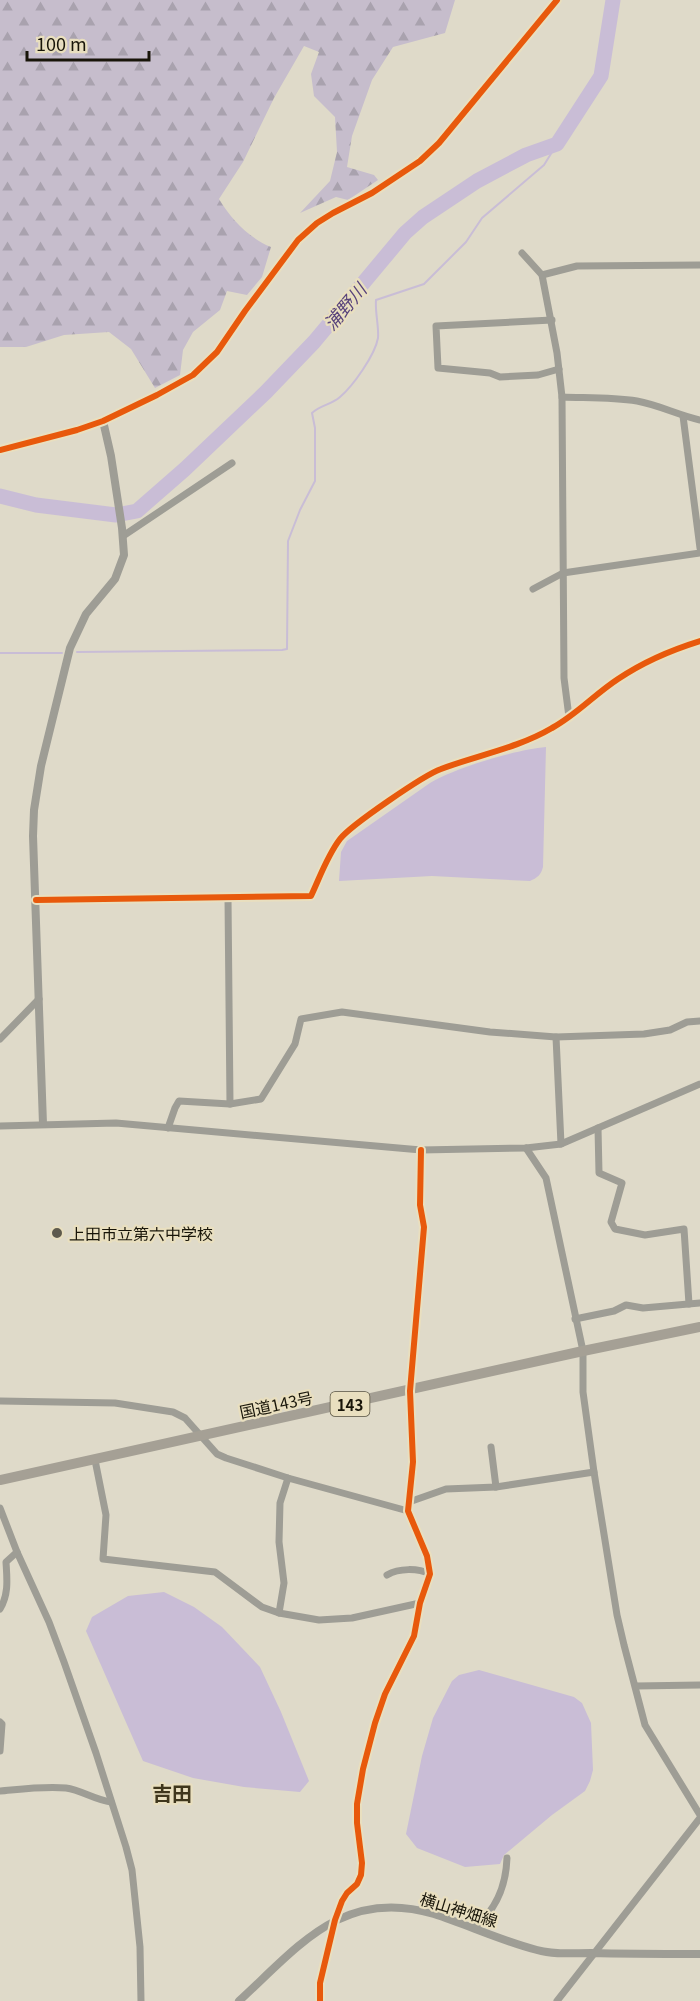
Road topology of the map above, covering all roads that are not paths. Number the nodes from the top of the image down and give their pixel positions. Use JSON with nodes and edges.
{"nodes":[{"id":1,"x":557,"y":0,"type":"edge"},
{"id":2,"x":522,"y":253,"type":"dead end"},
{"id":3,"x":700,"y":265,"type":"edge"},
{"id":4,"x":542,"y":275,"type":"junction"},
{"id":5,"x":552,"y":320,"type":"junction"},
{"id":6,"x":559,"y":369,"type":"junction"},
{"id":7,"x":562,"y":397,"type":"junction"},
{"id":8,"x":683,"y":416,"type":"junction"},
{"id":9,"x":700,"y":420,"type":"edge"},
{"id":10,"x":103,"y":421,"type":"junction"},
{"id":11,"x":0,"y":450,"type":"edge"},
{"id":12,"x":232,"y":462,"type":"dead end"},
{"id":13,"x":123,"y":532,"type":"junction"},
{"id":14,"x":700,"y":548,"type":"edge"},
{"id":15,"x":700,"y":553,"type":"edge"},
{"id":16,"x":563,"y":573,"type":"junction"},
{"id":17,"x":533,"y":589,"type":"dead end"},
{"id":18,"x":700,"y":640,"type":"edge"},
{"id":19,"x":569,"y":717,"type":"junction"},
{"id":20,"x":228,"y":898,"type":"junction"},
{"id":21,"x":36,"y":900,"type":"junction"},
{"id":22,"x":39,"y":999,"type":"junction"},
{"id":23,"x":700,"y":1021,"type":"edge"},
{"id":24,"x":556,"y":1037,"type":"junction"},
{"id":25,"x":0,"y":1039,"type":"edge"},
{"id":26,"x":700,"y":1084,"type":"edge"},
{"id":27,"x":230,"y":1104,"type":"junction"},
{"id":28,"x":43,"y":1124,"type":"junction"},
{"id":29,"x":0,"y":1126,"type":"edge"},
{"id":30,"x":168,"y":1128,"type":"junction"},
{"id":31,"x":598,"y":1128,"type":"junction"},
{"id":32,"x":561,"y":1144,"type":"junction"},
{"id":33,"x":526,"y":1148,"type":"junction"},
{"id":34,"x":421,"y":1150,"type":"junction"},
{"id":35,"x":700,"y":1303,"type":"edge"},
{"id":36,"x":689,"y":1304,"type":"junction"},
{"id":37,"x":575,"y":1319,"type":"junction"},
{"id":38,"x":700,"y":1327,"type":"edge"},
{"id":39,"x":583,"y":1351,"type":"junction"},
{"id":40,"x":410,"y":1391,"type":"junction"},
{"id":41,"x":0,"y":1401,"type":"edge"},
{"id":42,"x":201,"y":1436,"type":"junction"},
{"id":43,"x":491,"y":1447,"type":"dead end"},
{"id":44,"x":95,"y":1460,"type":"junction"},
{"id":45,"x":594,"y":1472,"type":"junction"},
{"id":46,"x":288,"y":1478,"type":"junction"},
{"id":47,"x":0,"y":1480,"type":"edge"},
{"id":48,"x":496,"y":1487,"type":"junction"},
{"id":49,"x":409,"y":1506,"type":"junction"},
{"id":50,"x":0,"y":1508,"type":"edge"},
{"id":51,"x":17,"y":1552,"type":"junction"},
{"id":52,"x":430,"y":1574,"type":"junction"},
{"id":53,"x":387,"y":1575,"type":"dead end"},
{"id":54,"x":420,"y":1603,"type":"junction"},
{"id":55,"x":0,"y":1610,"type":"edge"},
{"id":56,"x":279,"y":1613,"type":"junction"},
{"id":57,"x":700,"y":1685,"type":"edge"},
{"id":58,"x":636,"y":1686,"type":"junction"},
{"id":59,"x":0,"y":1722,"type":"edge"},
{"id":60,"x":0,"y":1751,"type":"edge"},
{"id":61,"x":0,"y":1791,"type":"edge"},
{"id":62,"x":111,"y":1802,"type":"junction"},
{"id":63,"x":700,"y":1816,"type":"edge"},
{"id":64,"x":507,"y":1858,"type":"dead end"},
{"id":65,"x":335,"y":1920,"type":"junction"},
{"id":66,"x":474,"y":1928,"type":"junction"},
{"id":67,"x":593,"y":1953,"type":"junction"},
{"id":68,"x":700,"y":1954,"type":"edge"},
{"id":69,"x":141,"y":2001,"type":"edge"},
{"id":70,"x":239,"y":2001,"type":"edge"},
{"id":71,"x":320,"y":2001,"type":"edge"},
{"id":72,"x":557,"y":2001,"type":"edge"}],
"edges":[{"from":1,"to":10,"type":"street"},
{"from":2,"to":4,"type":"street"},
{"from":3,"to":4,"type":"street"},
{"from":4,"to":5,"type":"street"},
{"from":5,"to":6,"type":"street"},
{"from":5,"to":6,"type":"street"},
{"from":6,"to":7,"type":"street"},
{"from":7,"to":8,"type":"street"},
{"from":7,"to":16,"type":"street"},
{"from":8,"to":9,"type":"street"},
{"from":8,"to":14,"type":"street"},
{"from":10,"to":11,"type":"street"},
{"from":10,"to":13,"type":"street"},
{"from":12,"to":13,"type":"street"},
{"from":13,"to":21,"type":"street"},
{"from":15,"to":16,"type":"street"},
{"from":16,"to":17,"type":"street"},
{"from":16,"to":19,"type":"street"},
{"from":18,"to":19,"type":"street"},
{"from":19,"to":20,"type":"street"},
{"from":20,"to":21,"type":"street"},
{"from":20,"to":27,"type":"street"},
{"from":21,"to":22,"type":"street"},
{"from":22,"to":25,"type":"street"},
{"from":22,"to":28,"type":"street"},
{"from":23,"to":24,"type":"street"},
{"from":24,"to":27,"type":"street"},
{"from":24,"to":32,"type":"street"},
{"from":26,"to":31,"type":"street"},
{"from":27,"to":30,"type":"street"},
{"from":28,"to":29,"type":"street"},
{"from":28,"to":30,"type":"street"},
{"from":30,"to":34,"type":"street"},
{"from":31,"to":32,"type":"street"},
{"from":31,"to":36,"type":"street"},
{"from":32,"to":33,"type":"street"},
{"from":33,"to":34,"type":"street"},
{"from":33,"to":37,"type":"street"},
{"from":34,"to":40,"type":"street"},
{"from":35,"to":36,"type":"street"},
{"from":36,"to":37,"type":"street"},
{"from":37,"to":39,"type":"street"},
{"from":38,"to":39,"type":"highway","name":"国道143号","number":"143"},
{"from":39,"to":40,"type":"highway","name":"国道143号","number":"143"},
{"from":39,"to":45,"type":"street"},
{"from":40,"to":42,"type":"highway","name":"国道143号","number":"143"},
{"from":40,"to":49,"type":"street"},
{"from":41,"to":42,"type":"street"},
{"from":42,"to":44,"type":"highway","name":"国道143号","number":"143"},
{"from":42,"to":46,"type":"street"},
{"from":43,"to":48,"type":"street"},
{"from":44,"to":47,"type":"highway","name":"国道143号","number":"143"},
{"from":44,"to":56,"type":"street"},
{"from":45,"to":48,"type":"street"},
{"from":45,"to":58,"type":"street"},
{"from":46,"to":49,"type":"street"},
{"from":46,"to":56,"type":"street"},
{"from":48,"to":49,"type":"street"},
{"from":49,"to":52,"type":"street"},
{"from":50,"to":51,"type":"street"},
{"from":51,"to":55,"type":"street"},
{"from":51,"to":62,"type":"street"},
{"from":52,"to":53,"type":"street"},
{"from":52,"to":54,"type":"street"},
{"from":54,"to":56,"type":"street"},
{"from":54,"to":65,"type":"street"},
{"from":57,"to":58,"type":"street"},
{"from":58,"to":63,"type":"street"},
{"from":59,"to":60,"type":"street"},
{"from":61,"to":62,"type":"street"},
{"from":62,"to":69,"type":"street"},
{"from":63,"to":67,"type":"street"},
{"from":64,"to":66,"type":"street"},
{"from":65,"to":66,"type":"street","name":"横山神畑線"},
{"from":65,"to":70,"type":"street","name":"横山神畑線"},
{"from":65,"to":71,"type":"street"},
{"from":66,"to":67,"type":"street","name":"横山神畑線"},
{"from":67,"to":68,"type":"street","name":"横山神畑線"},
{"from":67,"to":72,"type":"street"}]}
